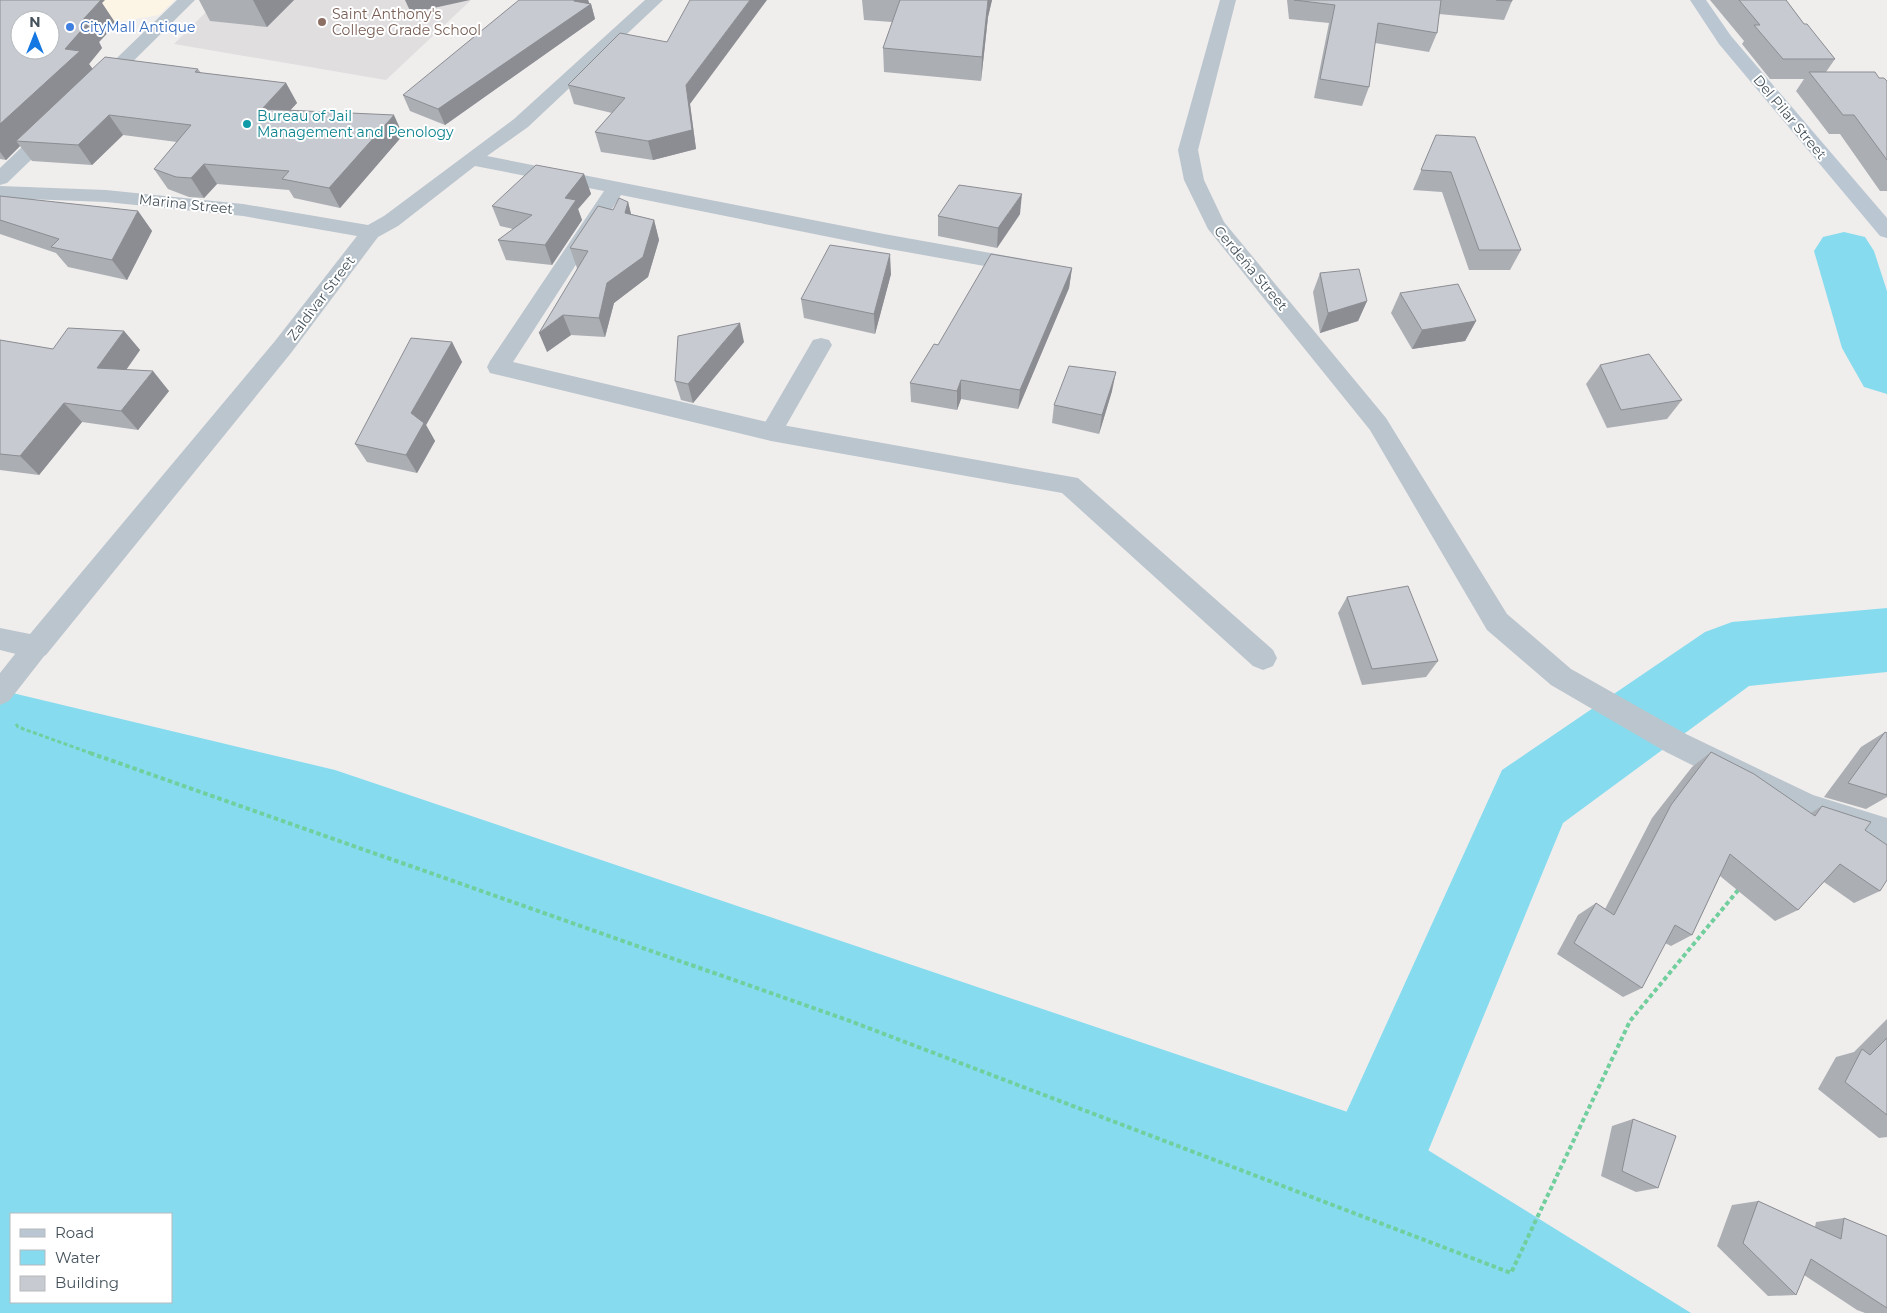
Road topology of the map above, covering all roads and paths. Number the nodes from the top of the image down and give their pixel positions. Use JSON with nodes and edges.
{"nodes":[{"id":1,"x":186,"y":0,"type":"edge"},
{"id":2,"x":655,"y":0,"type":"edge"},
{"id":3,"x":1228,"y":0,"type":"edge"},
{"id":4,"x":1698,"y":0,"type":"edge"},
{"id":5,"x":86,"y":96,"type":"edge"},
{"id":6,"x":65,"y":117,"type":"edge"},
{"id":7,"x":471,"y":159,"type":"junction"},
{"id":8,"x":0,"y":179,"type":"edge"},
{"id":9,"x":616,"y":188,"type":"junction"},
{"id":10,"x":0,"y":192,"type":"edge"},
{"id":11,"x":1887,"y":231,"type":"edge"},
{"id":12,"x":371,"y":232,"type":"junction"},
{"id":13,"x":1042,"y":270,"type":"edge"},
{"id":14,"x":821,"y":345,"type":"dead end"},
{"id":15,"x":772,"y":432,"type":"junction"},
{"id":16,"x":0,"y":639,"type":"edge"},
{"id":17,"x":36,"y":647,"type":"junction"},
{"id":18,"x":1263,"y":658,"type":"dead end"},
{"id":19,"x":1,"y":692,"type":"edge"},
{"id":20,"x":1887,"y":832,"type":"edge"},
{"id":21,"x":1744,"y":884,"type":"edge"}],
"edges":[{"from":1,"to":5,"type":"street"},
{"from":2,"to":7,"type":"street","name":"Zaldivar Street"},
{"from":3,"to":20,"type":"street","name":"Cerdeña Street"},
{"from":4,"to":11,"type":"street","name":"Del Pilar Street"},
{"from":6,"to":8,"type":"street"},
{"from":7,"to":9,"type":"street"},
{"from":7,"to":12,"type":"street","name":"Zaldivar Street"},
{"from":9,"to":13,"type":"street"},
{"from":9,"to":15,"type":"street"},
{"from":10,"to":12,"type":"street","name":"Marina Street"},
{"from":12,"to":17,"type":"street","name":"Zaldivar Street"},
{"from":14,"to":15,"type":"lane"},
{"from":15,"to":18,"type":"street"},
{"from":16,"to":17,"type":"street"},
{"from":17,"to":19,"type":"lane"},
{"from":19,"to":21,"type":"path"}]}
